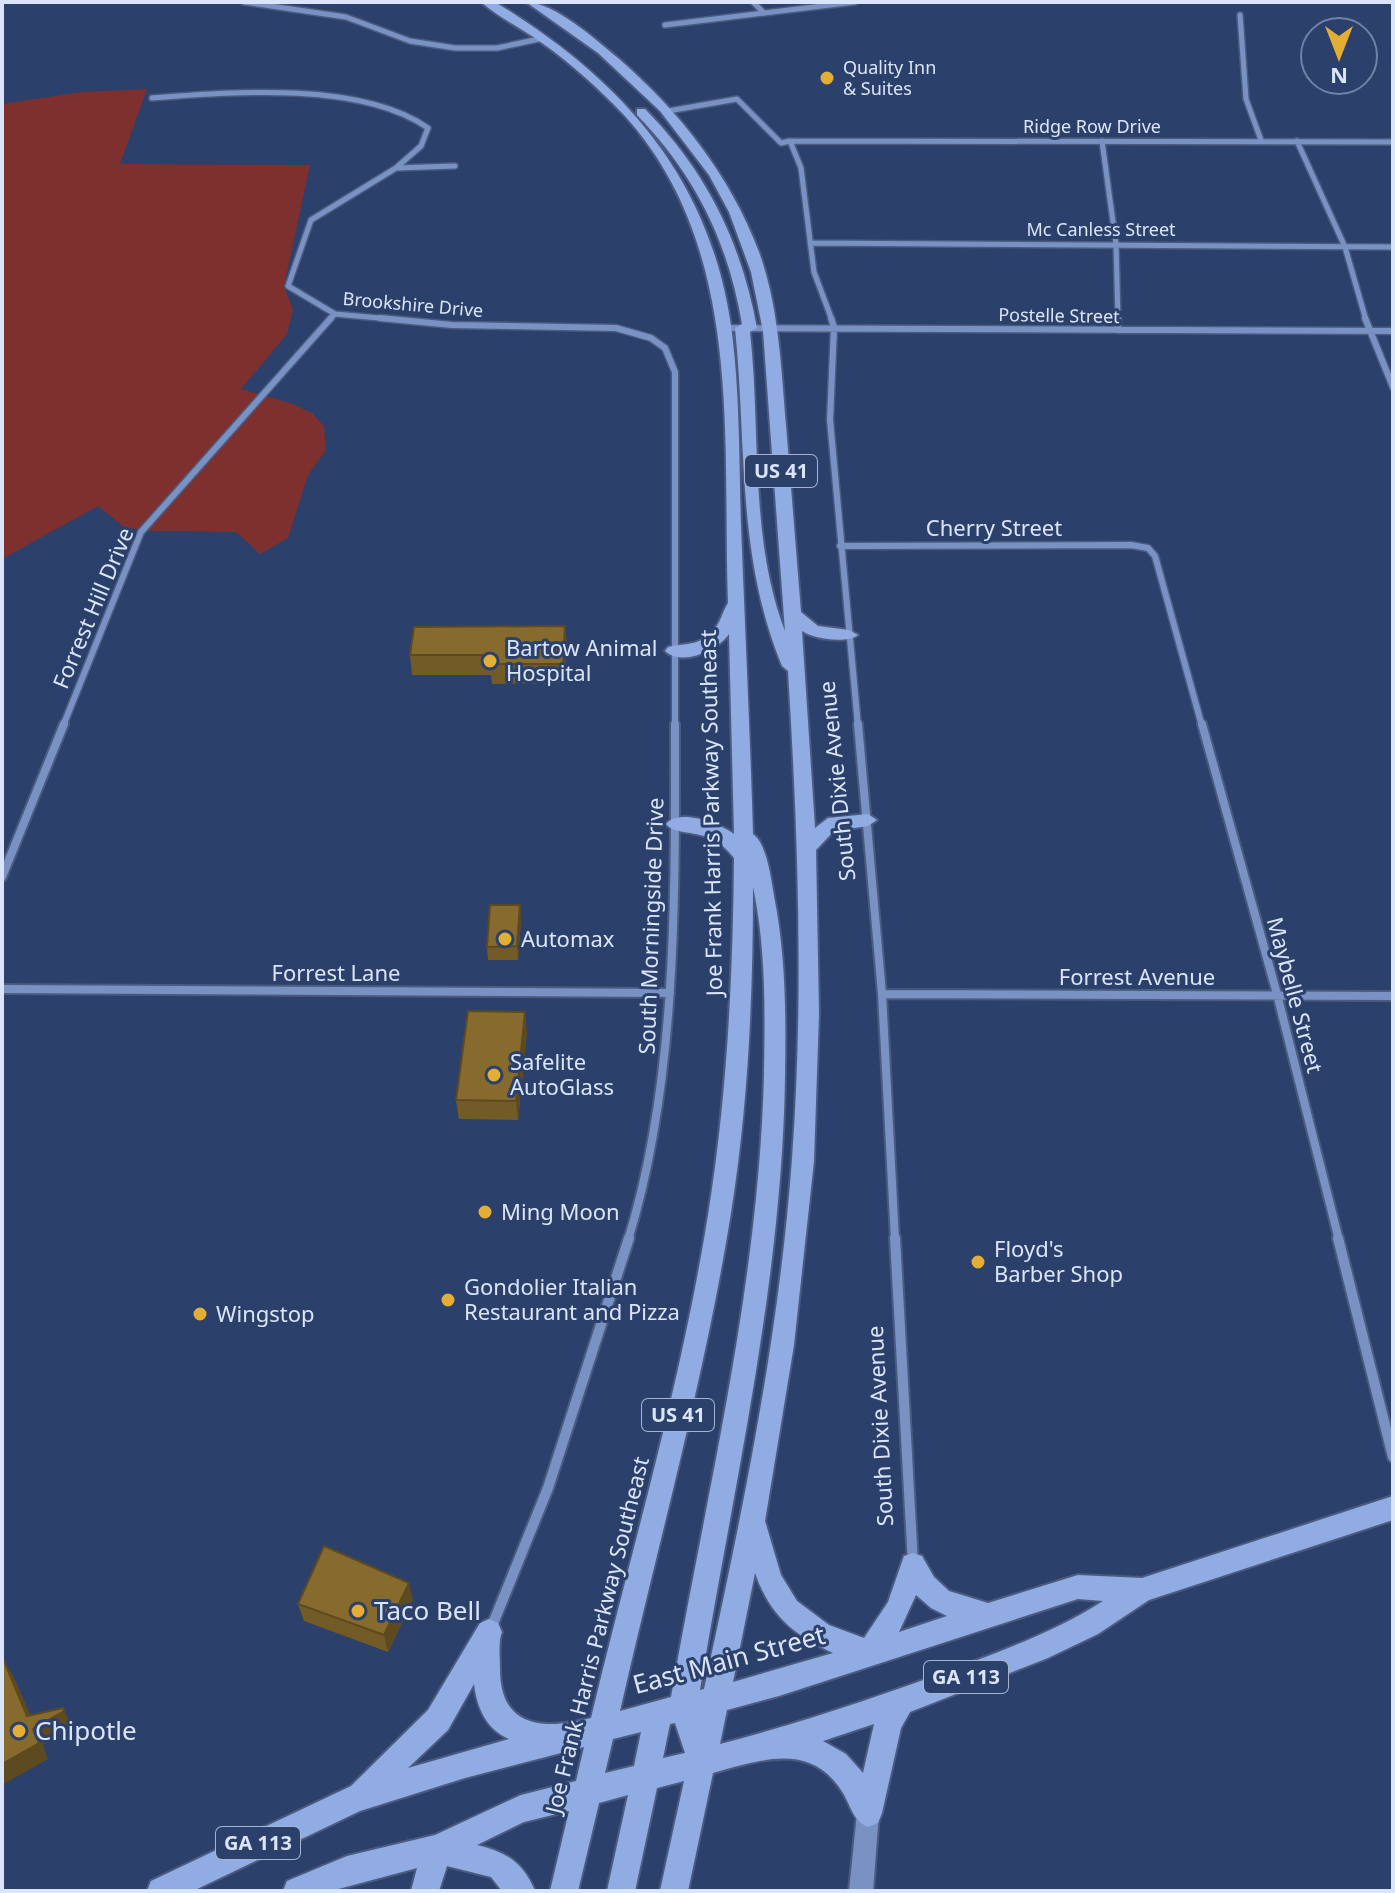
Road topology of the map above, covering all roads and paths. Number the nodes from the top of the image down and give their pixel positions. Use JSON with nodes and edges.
{"nodes":[{"id":1,"x":244,"y":2,"type":"edge"},
{"id":2,"x":487,"y":2,"type":"edge"},
{"id":3,"x":507,"y":2,"type":"edge"},
{"id":4,"x":532,"y":2,"type":"edge"},
{"id":5,"x":753,"y":2,"type":"edge"},
{"id":6,"x":855,"y":2,"type":"edge"},
{"id":7,"x":764,"y":13,"type":"junction"},
{"id":8,"x":1240,"y":15,"type":"dead end"},
{"id":9,"x":665,"y":25,"type":"dead end"},
{"id":10,"x":544,"y":38,"type":"junction"},
{"id":11,"x":610,"y":93,"type":"junction"},
{"id":12,"x":152,"y":98,"type":"dead end"},
{"id":13,"x":673,"y":117,"type":"junction"},
{"id":14,"x":1261,"y":140,"type":"junction"},
{"id":15,"x":790,"y":141,"type":"junction"},
{"id":16,"x":1102,"y":141,"type":"junction"},
{"id":17,"x":1297,"y":141,"type":"junction"},
{"id":18,"x":1393,"y":142,"type":"edge"},
{"id":19,"x":455,"y":166,"type":"dead end"},
{"id":20,"x":396,"y":168,"type":"junction"},
{"id":21,"x":810,"y":243,"type":"junction"},
{"id":22,"x":1116,"y":244,"type":"junction"},
{"id":23,"x":1345,"y":247,"type":"junction"},
{"id":24,"x":1393,"y":247,"type":"edge"},
{"id":25,"x":335,"y":314,"type":"junction"},
{"id":26,"x":834,"y":327,"type":"junction"},
{"id":27,"x":724,"y":328,"type":"junction"},
{"id":28,"x":746,"y":328,"type":"junction"},
{"id":29,"x":770,"y":328,"type":"junction"},
{"id":30,"x":1118,"y":330,"type":"junction"},
{"id":31,"x":1369,"y":331,"type":"junction"},
{"id":32,"x":1393,"y":331,"type":"edge"},
{"id":33,"x":660,"y":344,"type":"joint"},
{"id":34,"x":1393,"y":387,"type":"edge"},
{"id":35,"x":840,"y":546,"type":"junction"},
{"id":36,"x":1148,"y":548,"type":"joint"},
{"id":37,"x":736,"y":600,"type":"junction"},
{"id":38,"x":792,"y":614,"type":"junction"},
{"id":39,"x":849,"y":635,"type":"junction"},
{"id":40,"x":674,"y":651,"type":"junction"},
{"id":41,"x":796,"y":676,"type":"junction"},
{"id":42,"x":868,"y":820,"type":"junction"},
{"id":43,"x":675,"y":824,"type":"junction"},
{"id":44,"x":744,"y":824,"type":"junction"},
{"id":45,"x":806,"y":849,"type":"junction"},
{"id":46,"x":744,"y":858,"type":"junction"},
{"id":47,"x":2,"y":877,"type":"edge"},
{"id":48,"x":2,"y":989,"type":"edge"},
{"id":49,"x":670,"y":993,"type":"junction"},
{"id":50,"x":882,"y":994,"type":"junction"},
{"id":51,"x":1277,"y":994,"type":"junction"},
{"id":52,"x":1393,"y":996,"type":"edge"},
{"id":53,"x":1393,"y":1457,"type":"edge"},
{"id":54,"x":1393,"y":1508,"type":"edge"},
{"id":55,"x":753,"y":1518,"type":"junction"},
{"id":56,"x":913,"y":1565,"type":"junction"},
{"id":57,"x":1142,"y":1590,"type":"junction"},
{"id":58,"x":987,"y":1615,"type":"junction"},
{"id":59,"x":489,"y":1632,"type":"junction"},
{"id":60,"x":870,"y":1653,"type":"junction"},
{"id":61,"x":714,"y":1701,"type":"junction"},
{"id":62,"x":901,"y":1702,"type":"junction"},
{"id":63,"x":671,"y":1711,"type":"junction"},
{"id":64,"x":601,"y":1727,"type":"junction"},
{"id":65,"x":552,"y":1739,"type":"junction"},
{"id":66,"x":779,"y":1742,"type":"junction"},
{"id":67,"x":702,"y":1763,"type":"junction"},
{"id":68,"x":646,"y":1777,"type":"junction"},
{"id":69,"x":587,"y":1792,"type":"junction"},
{"id":70,"x":356,"y":1798,"type":"junction"},
{"id":71,"x":868,"y":1813,"type":"junction"},
{"id":72,"x":437,"y":1849,"type":"junction"},
{"id":73,"x":161,"y":1891,"type":"edge"},
{"id":74,"x":297,"y":1891,"type":"edge"},
{"id":75,"x":425,"y":1891,"type":"edge"},
{"id":76,"x":521,"y":1891,"type":"edge"},
{"id":77,"x":564,"y":1891,"type":"edge"},
{"id":78,"x":621,"y":1891,"type":"edge"},
{"id":79,"x":674,"y":1891,"type":"edge"},
{"id":80,"x":861,"y":1891,"type":"edge"}],
"edges":[{"from":1,"to":10,"type":"street"},
{"from":2,"to":10,"type":"main road","name":"Joe Frank Harris Parkway Southeast","number":"US 41"},
{"from":3,"to":13,"type":"main road"},
{"from":4,"to":13,"type":"main road","number":"US 41"},
{"from":5,"to":7,"type":"street"},
{"from":6,"to":7,"type":"street"},
{"from":7,"to":9,"type":"street"},
{"from":8,"to":14,"type":"street"},
{"from":10,"to":11,"type":"main road","name":"Joe Frank Harris Parkway Southeast","number":"US 41"},
{"from":11,"to":27,"type":"main road","name":"Joe Frank Harris Parkway Southeast","number":"US 41"},
{"from":11,"to":28,"type":"main road"},
{"from":12,"to":20,"type":"street","name":"Brookshire Drive"},
{"from":13,"to":15,"type":"street"},
{"from":13,"to":29,"type":"main road","number":"US 41"},
{"from":14,"to":16,"type":"street","name":"Ridge Row Drive"},
{"from":14,"to":17,"type":"street","name":"Ridge Row Drive"},
{"from":15,"to":16,"type":"street","name":"Ridge Row Drive"},
{"from":15,"to":21,"type":"street","name":"South Dixie Avenue"},
{"from":16,"to":22,"type":"street"},
{"from":17,"to":18,"type":"street","name":"Ridge Row Drive"},
{"from":17,"to":23,"type":"street"},
{"from":19,"to":20,"type":"street","name":"Brookshire Drive"},
{"from":20,"to":25,"type":"street","name":"Brookshire Drive"},
{"from":21,"to":22,"type":"street","name":"Mc Canless Street"},
{"from":21,"to":26,"type":"street","name":"South Dixie Avenue"},
{"from":22,"to":23,"type":"street","name":"Mc Canless Street"},
{"from":22,"to":30,"type":"street"},
{"from":23,"to":24,"type":"street","name":"Mc Canless Street"},
{"from":23,"to":31,"type":"street"},
{"from":25,"to":33,"type":"street","name":"Brookshire Drive"},
{"from":25,"to":47,"type":"street","name":"Forrest Hill Drive"},
{"from":26,"to":29,"type":"street","name":"Postelle Street"},
{"from":26,"to":30,"type":"street","name":"Postelle Street"},
{"from":26,"to":35,"type":"street","name":"South Dixie Avenue"},
{"from":27,"to":28,"type":"street","name":"Postelle Street"},
{"from":27,"to":37,"type":"main road","name":"Joe Frank Harris Parkway Southeast","number":"US 41"},
{"from":28,"to":29,"type":"street","name":"Postelle Street"},
{"from":28,"to":41,"type":"main road"},
{"from":29,"to":38,"type":"main road","number":"US 41"},
{"from":30,"to":31,"type":"street","name":"Postelle Street"},
{"from":31,"to":32,"type":"street","name":"Postelle Street"},
{"from":31,"to":34,"type":"street"},
{"from":33,"to":40,"type":"street","name":"South Morningside Drive"},
{"from":35,"to":36,"type":"street","name":"Cherry Street"},
{"from":35,"to":39,"type":"street","name":"South Dixie Avenue"},
{"from":36,"to":51,"type":"street","name":"Maybelle Street"},
{"from":37,"to":40,"type":"main road"},
{"from":37,"to":44,"type":"main road","name":"Joe Frank Harris Parkway Southeast","number":"US 41"},
{"from":38,"to":39,"type":"main road"},
{"from":38,"to":41,"type":"main road","number":"US 41"},
{"from":39,"to":42,"type":"street","name":"South Dixie Avenue"},
{"from":40,"to":43,"type":"street","name":"South Morningside Drive"},
{"from":41,"to":45,"type":"main road","number":"US 41"},
{"from":42,"to":45,"type":"main road"},
{"from":42,"to":50,"type":"street","name":"South Dixie Avenue"},
{"from":43,"to":46,"type":"main road"},
{"from":43,"to":49,"type":"street","name":"South Morningside Drive"},
{"from":44,"to":46,"type":"main road","name":"Joe Frank Harris Parkway Southeast","number":"US 41"},
{"from":44,"to":63,"type":"main road"},
{"from":45,"to":55,"type":"main road","number":"US 41"},
{"from":46,"to":64,"type":"main road","name":"Joe Frank Harris Parkway Southeast","number":"US 41"},
{"from":48,"to":49,"type":"street","name":"Forrest Lane"},
{"from":49,"to":59,"type":"street","name":"South Morningside Drive"},
{"from":50,"to":51,"type":"street","name":"Forrest Avenue"},
{"from":50,"to":56,"type":"street","name":"South Dixie Avenue"},
{"from":51,"to":52,"type":"street","name":"Forrest Avenue"},
{"from":51,"to":53,"type":"street","name":"Maybelle Street"},
{"from":54,"to":57,"type":"main road","name":"East Main Street","number":"GA 113"},
{"from":55,"to":60,"type":"main road"},
{"from":55,"to":61,"type":"main road","number":"US 41"},
{"from":56,"to":58,"type":"main road"},
{"from":56,"to":60,"type":"main road"},
{"from":57,"to":58,"type":"main road","name":"East Main Street","number":"GA 113"},
{"from":57,"to":62,"type":"main road","name":"East Main Street","number":"GA 113"},
{"from":58,"to":60,"type":"main road","name":"East Main Street","number":"GA 113"},
{"from":59,"to":65,"type":"main road"},
{"from":59,"to":70,"type":"main road"},
{"from":60,"to":61,"type":"main road","name":"East Main Street","number":"GA 113"},
{"from":61,"to":63,"type":"main road","name":"East Main Street","number":"GA 113"},
{"from":61,"to":67,"type":"main road","number":"US 41"},
{"from":62,"to":66,"type":"main road","name":"East Main Street","number":"GA 113"},
{"from":62,"to":71,"type":"main road"},
{"from":63,"to":64,"type":"main road","name":"East Main Street","number":"GA 113"},
{"from":63,"to":67,"type":"main road"},
{"from":63,"to":68,"type":"main road"},
{"from":64,"to":65,"type":"main road","name":"East Main Street","number":"GA 113"},
{"from":64,"to":69,"type":"main road","name":"Joe Frank Harris Parkway Southeast","number":"US 41"},
{"from":65,"to":70,"type":"main road","name":"East Main Street","number":"GA 113"},
{"from":66,"to":67,"type":"main road","name":"East Main Street","number":"GA 113"},
{"from":66,"to":71,"type":"main road"},
{"from":67,"to":68,"type":"main road","name":"East Main Street","number":"GA 113"},
{"from":67,"to":79,"type":"main road","number":"US 41"},
{"from":68,"to":69,"type":"main road","name":"East Main Street","number":"GA 113"},
{"from":68,"to":78,"type":"main road"},
{"from":69,"to":72,"type":"main road","name":"East Main Street","number":"GA 113"},
{"from":69,"to":77,"type":"main road","name":"Joe Frank Harris Parkway Southeast","number":"US 41"},
{"from":70,"to":73,"type":"main road","name":"East Main Street","number":"GA 113"},
{"from":71,"to":80,"type":"street"},
{"from":72,"to":74,"type":"main road","name":"East Main Street","number":"GA 113"},
{"from":72,"to":75,"type":"main road"},
{"from":72,"to":76,"type":"main road"}]}
